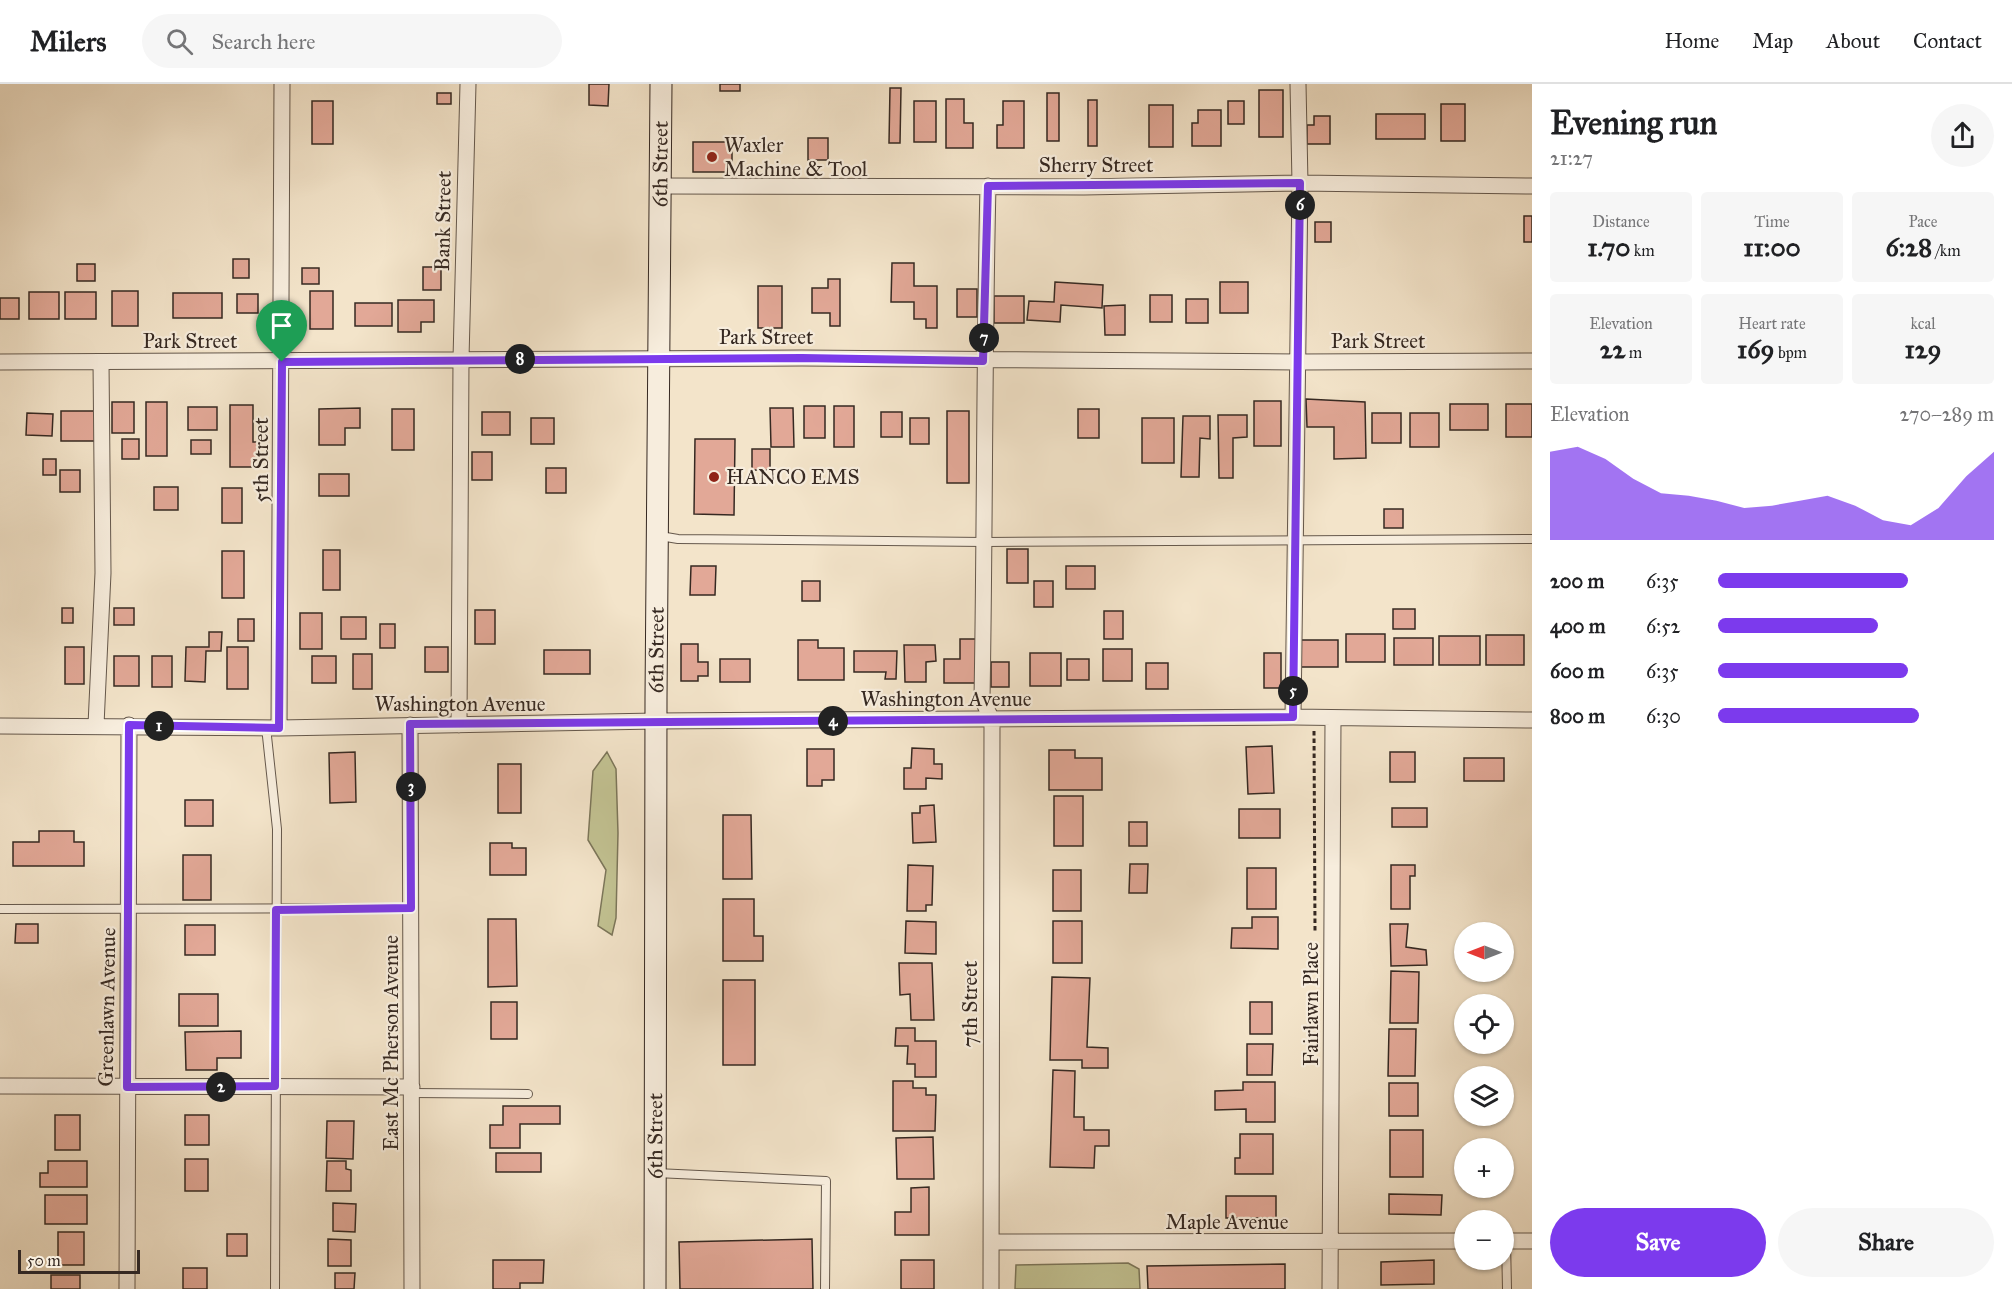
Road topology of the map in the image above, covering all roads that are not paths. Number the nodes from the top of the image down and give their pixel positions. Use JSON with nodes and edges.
{"nodes":[{"id":1,"x":282,"y":84,"type":"edge"},
{"id":2,"x":468,"y":84,"type":"edge"},
{"id":3,"x":661,"y":84,"type":"edge"},
{"id":4,"x":1298,"y":84,"type":"edge"},
{"id":5,"x":1300,"y":183,"type":"junction"},
{"id":6,"x":661,"y":186,"type":"junction"},
{"id":7,"x":988,"y":186,"type":"junction"},
{"id":8,"x":1532,"y":186,"type":"edge"},
{"id":9,"x":660,"y":358,"type":"junction"},
{"id":10,"x":461,"y":359,"type":"junction"},
{"id":11,"x":983,"y":361,"type":"junction"},
{"id":12,"x":1532,"y":361,"type":"edge"},
{"id":13,"x":0,"y":362,"type":"edge"},
{"id":14,"x":101,"y":362,"type":"junction"},
{"id":15,"x":282,"y":362,"type":"junction"},
{"id":16,"x":1298,"y":362,"type":"junction"},
{"id":17,"x":658,"y":536,"type":"junction"},
{"id":18,"x":1295,"y":539,"type":"junction"},
{"id":19,"x":1532,"y":539,"type":"edge"},
{"id":20,"x":985,"y":542,"type":"junction"},
{"id":21,"x":1293,"y":717,"type":"junction"},
{"id":22,"x":992,"y":720,"type":"junction"},
{"id":23,"x":1333,"y":720,"type":"junction"},
{"id":24,"x":1532,"y":720,"type":"edge"},
{"id":25,"x":656,"y":721,"type":"junction"},
{"id":26,"x":410,"y":724,"type":"junction"},
{"id":27,"x":459,"y":724,"type":"junction"},
{"id":28,"x":96,"y":725,"type":"junction"},
{"id":29,"x":129,"y":725,"type":"junction"},
{"id":30,"x":0,"y":726,"type":"edge"},
{"id":31,"x":273,"y":728,"type":"junction"},
{"id":32,"x":411,"y":908,"type":"junction"},
{"id":33,"x":0,"y":909,"type":"edge"},
{"id":34,"x":130,"y":909,"type":"junction"},
{"id":35,"x":276,"y":910,"type":"junction"},
{"id":36,"x":0,"y":1086,"type":"edge"},
{"id":37,"x":275,"y":1086,"type":"junction"},
{"id":38,"x":127,"y":1087,"type":"junction"},
{"id":39,"x":412,"y":1090,"type":"junction"},
{"id":40,"x":528,"y":1094,"type":"dead end"},
{"id":41,"x":655,"y":1172,"type":"junction"},
{"id":42,"x":1532,"y":1240,"type":"edge"},
{"id":43,"x":1454,"y":1241,"type":"edge"},
{"id":44,"x":1514,"y":1241,"type":"edge"},
{"id":45,"x":991,"y":1242,"type":"junction"},
{"id":46,"x":1330,"y":1243,"type":"junction"},
{"id":47,"x":1505,"y":1270,"type":"edge"},
{"id":48,"x":127,"y":1289,"type":"edge"},
{"id":49,"x":275,"y":1289,"type":"edge"},
{"id":50,"x":412,"y":1289,"type":"edge"},
{"id":51,"x":655,"y":1289,"type":"edge"},
{"id":52,"x":825,"y":1289,"type":"edge"},
{"id":53,"x":991,"y":1289,"type":"edge"},
{"id":54,"x":1330,"y":1289,"type":"edge"},
{"id":55,"x":1506,"y":1289,"type":"edge"}],
"edges":[{"from":1,"to":15,"type":"street","name":"5th Street"},
{"from":2,"to":10,"type":"street","name":"Bank Street"},
{"from":3,"to":6,"type":"street","name":"6th Street"},
{"from":4,"to":5,"type":"street"},
{"from":5,"to":7,"type":"street","name":"Sherry Street"},
{"from":5,"to":8,"type":"street","name":"Sherry Street"},
{"from":5,"to":16,"type":"street"},
{"from":6,"to":7,"type":"street","name":"Sherry Street"},
{"from":6,"to":9,"type":"street","name":"6th Street"},
{"from":7,"to":11,"type":"street","name":"7th Street"},
{"from":9,"to":10,"type":"street","name":"Park Street"},
{"from":9,"to":11,"type":"street","name":"Park Street"},
{"from":9,"to":17,"type":"street","name":"6th Street"},
{"from":10,"to":15,"type":"street","name":"Park Street"},
{"from":10,"to":27,"type":"street","name":"Bank Street"},
{"from":11,"to":16,"type":"street","name":"Park Street"},
{"from":11,"to":20,"type":"street","name":"7th Street"},
{"from":12,"to":16,"type":"street","name":"Park Street"},
{"from":13,"to":14,"type":"street","name":"Park Street"},
{"from":14,"to":15,"type":"street","name":"Park Street"},
{"from":14,"to":28,"type":"street"},
{"from":15,"to":31,"type":"street","name":"5th Street"},
{"from":16,"to":18,"type":"street"},
{"from":17,"to":20,"type":"lane"},
{"from":17,"to":25,"type":"street","name":"6th Street"},
{"from":18,"to":19,"type":"lane"},
{"from":18,"to":20,"type":"lane"},
{"from":18,"to":21,"type":"street"},
{"from":20,"to":22,"type":"street","name":"7th Street"},
{"from":21,"to":22,"type":"street","name":"Washington Avenue"},
{"from":21,"to":23,"type":"street","name":"Washington Avenue"},
{"from":22,"to":25,"type":"street","name":"Washington Avenue"},
{"from":22,"to":45,"type":"street","name":"7th Street"},
{"from":23,"to":24,"type":"street","name":"Washington Avenue"},
{"from":23,"to":46,"type":"street","name":"Fairlawn Place"},
{"from":25,"to":27,"type":"street","name":"Washington Avenue"},
{"from":25,"to":41,"type":"street","name":"6th Street"},
{"from":26,"to":27,"type":"street","name":"Washington Avenue"},
{"from":26,"to":31,"type":"street","name":"Washington Avenue"},
{"from":26,"to":32,"type":"street","name":"East Mc Pherson Avenue"},
{"from":28,"to":29,"type":"street","name":"Washington Avenue"},
{"from":28,"to":30,"type":"street","name":"Washington Avenue"},
{"from":29,"to":31,"type":"street","name":"Washington Avenue"},
{"from":29,"to":34,"type":"street","name":"Greenlawn Avenue"},
{"from":31,"to":35,"type":"lane"},
{"from":32,"to":35,"type":"lane"},
{"from":32,"to":39,"type":"street","name":"East Mc Pherson Avenue"},
{"from":33,"to":34,"type":"lane"},
{"from":34,"to":35,"type":"lane"},
{"from":34,"to":38,"type":"street","name":"Greenlawn Avenue"},
{"from":35,"to":37,"type":"lane"},
{"from":36,"to":38,"type":"street"},
{"from":37,"to":38,"type":"street"},
{"from":37,"to":39,"type":"street"},
{"from":37,"to":49,"type":"lane"},
{"from":38,"to":48,"type":"street","name":"Greenlawn Avenue"},
{"from":39,"to":40,"type":"lane"},
{"from":39,"to":50,"type":"street","name":"East Mc Pherson Avenue"},
{"from":41,"to":51,"type":"street","name":"6th Street"},
{"from":41,"to":52,"type":"lane"},
{"from":42,"to":44,"type":"street"},
{"from":43,"to":46,"type":"street","name":"Maple Avenue"},
{"from":45,"to":46,"type":"street","name":"Maple Avenue"},
{"from":45,"to":53,"type":"street","name":"7th Street"},
{"from":46,"to":54,"type":"street","name":"Fairlawn Place"},
{"from":47,"to":55,"type":"lane"}]}
